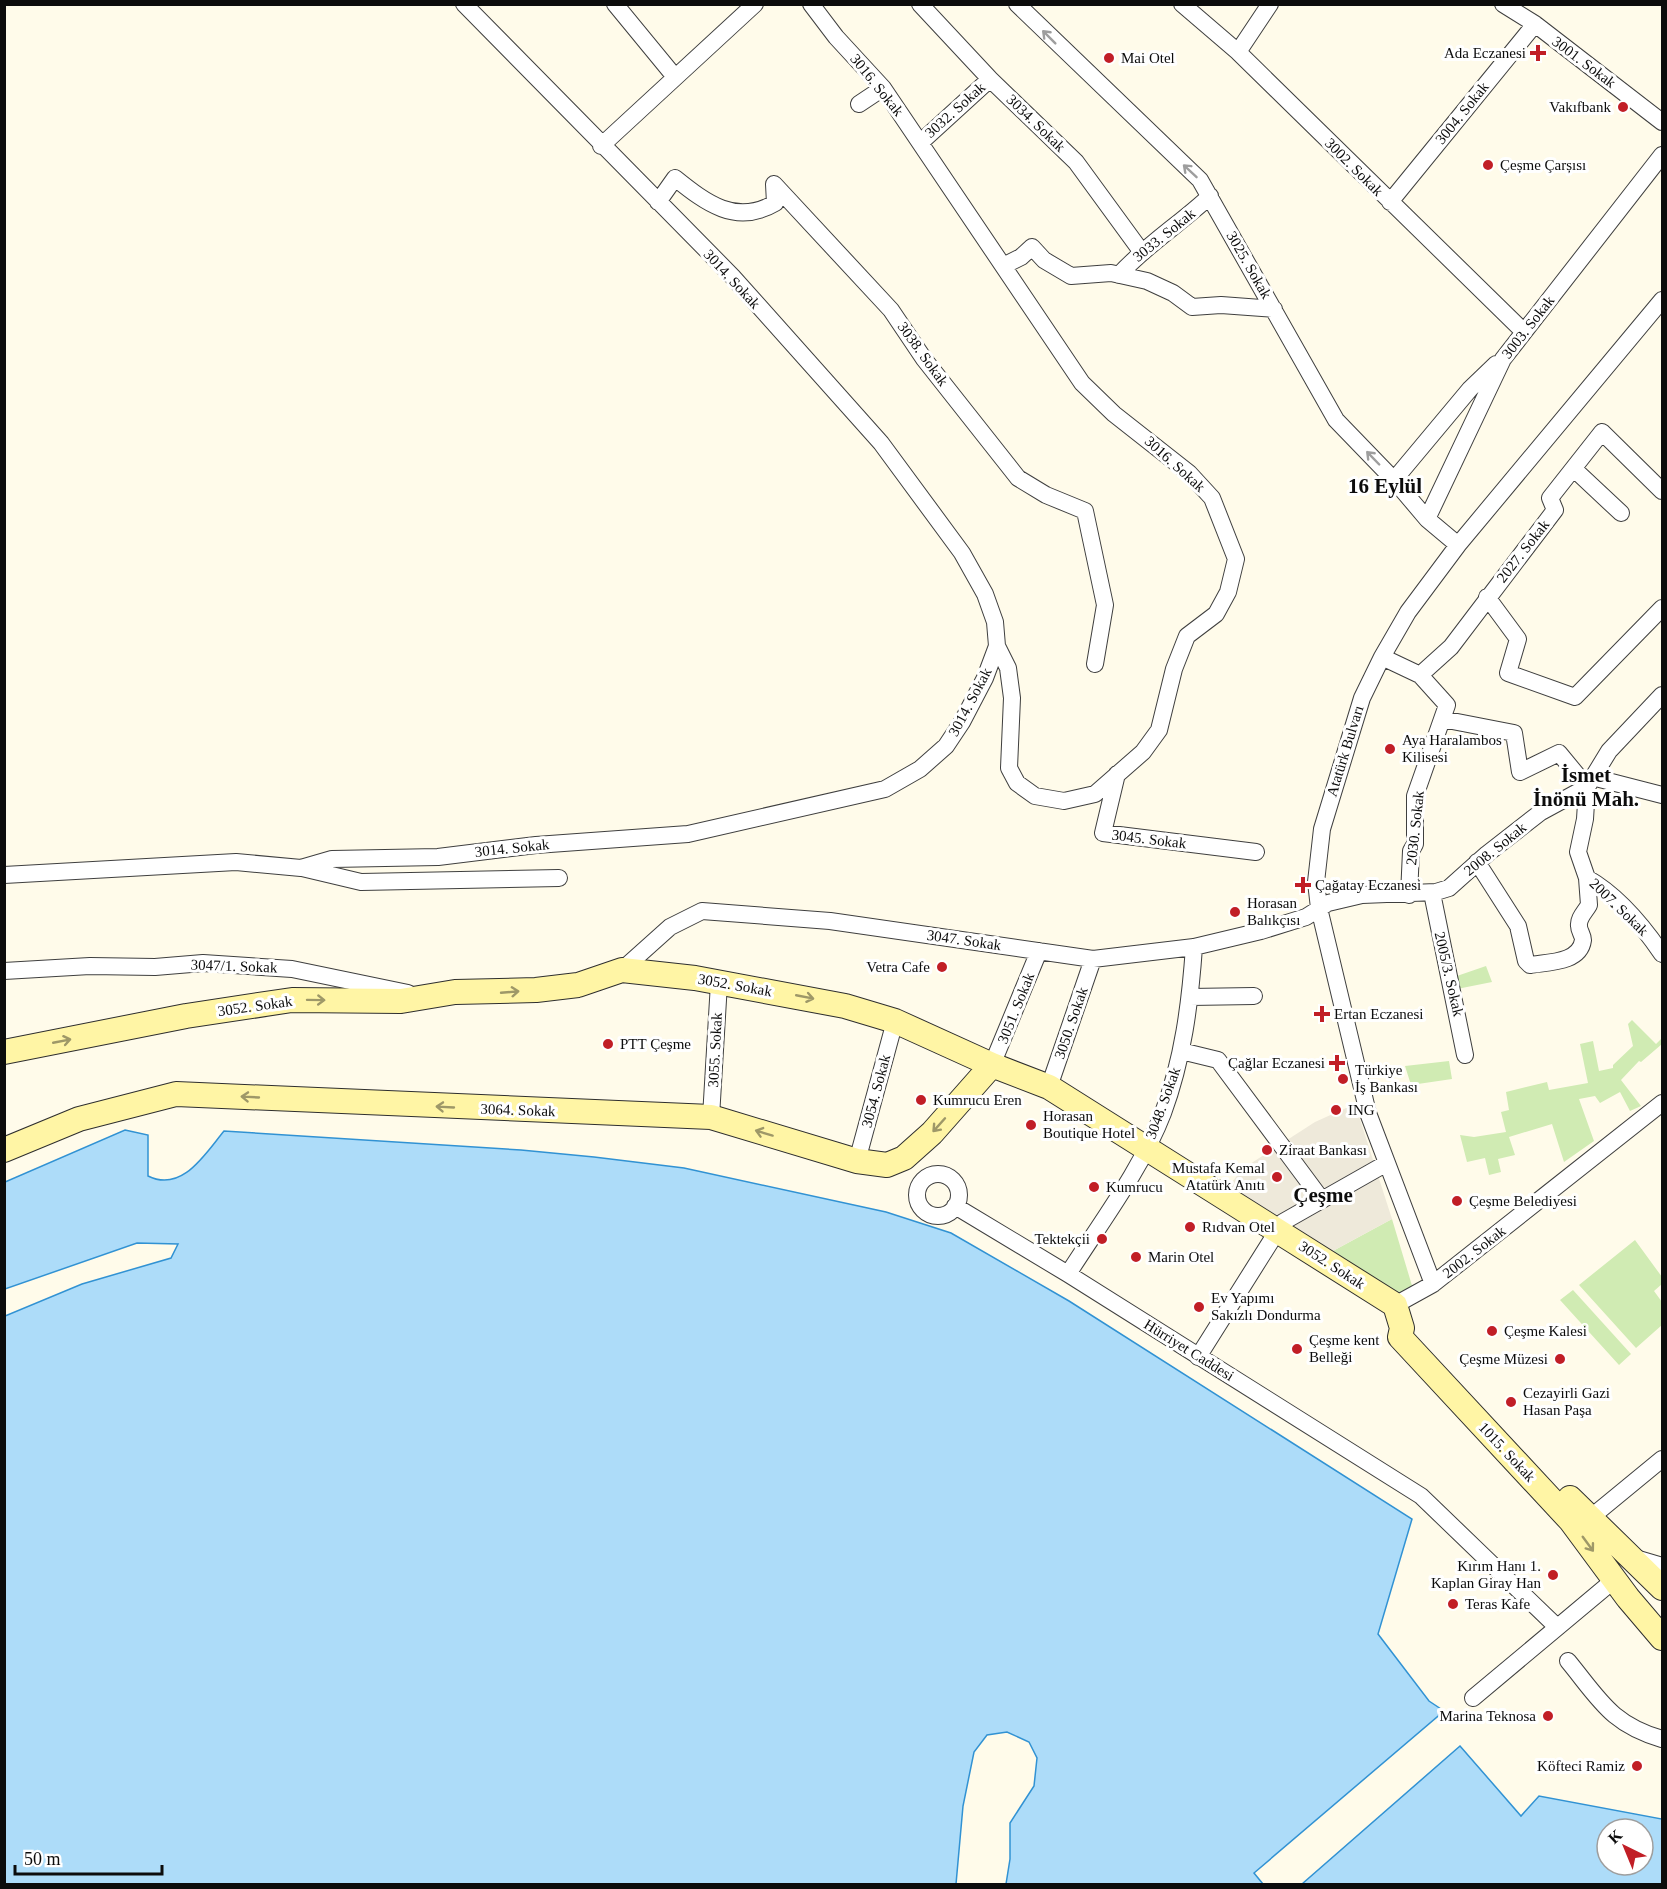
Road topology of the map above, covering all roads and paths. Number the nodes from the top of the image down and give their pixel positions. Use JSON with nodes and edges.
{"nodes":[{"id":1,"x":464,"y":4,"type":"edge"},
{"id":2,"x":615,"y":4,"type":"edge"},
{"id":3,"x":755,"y":4,"type":"edge"},
{"id":4,"x":811,"y":4,"type":"edge"},
{"id":5,"x":1017,"y":4,"type":"edge"},
{"id":6,"x":1182,"y":4,"type":"edge"},
{"id":7,"x":1270,"y":4,"type":"edge"},
{"id":8,"x":1503,"y":4,"type":"edge"},
{"id":9,"x":922,"y":5,"type":"edge"},
{"id":10,"x":1535,"y":24,"type":"junction"},
{"id":11,"x":1238,"y":52,"type":"junction"},
{"id":12,"x":675,"y":77,"type":"junction"},
{"id":13,"x":990,"y":79,"type":"junction"},
{"id":14,"x":883,"y":88,"type":"junction"},
{"id":15,"x":859,"y":104,"type":"dead end"},
{"id":16,"x":1662,"y":122,"type":"edge"},
{"id":17,"x":921,"y":141,"type":"junction"},
{"id":18,"x":601,"y":146,"type":"junction"},
{"id":19,"x":1662,"y":154,"type":"edge"},
{"id":20,"x":1210,"y":196,"type":"junction"},
{"id":21,"x":658,"y":202,"type":"junction"},
{"id":22,"x":1390,"y":202,"type":"junction"},
{"id":23,"x":1141,"y":251,"type":"junction"},
{"id":24,"x":1003,"y":266,"type":"junction"},
{"id":25,"x":1119,"y":275,"type":"junction"},
{"id":26,"x":1662,"y":300,"type":"edge"},
{"id":27,"x":1274,"y":309,"type":"junction"},
{"id":28,"x":1524,"y":332,"type":"junction"},
{"id":29,"x":1503,"y":359,"type":"junction"},
{"id":30,"x":1574,"y":469,"type":"junction"},
{"id":31,"x":1394,"y":480,"type":"junction"},
{"id":32,"x":1662,"y":491,"type":"edge"},
{"id":33,"x":1621,"y":513,"type":"dead end"},
{"id":34,"x":1427,"y":519,"type":"junction"},
{"id":35,"x":1458,"y":545,"type":"junction"},
{"id":36,"x":1487,"y":597,"type":"junction"},
{"id":37,"x":1662,"y":608,"type":"edge"},
{"id":38,"x":997,"y":646,"type":"junction"},
{"id":39,"x":1382,"y":657,"type":"junction"},
{"id":40,"x":1095,"y":664,"type":"dead end"},
{"id":41,"x":1420,"y":675,"type":"junction"},
{"id":42,"x":1662,"y":695,"type":"edge"},
{"id":43,"x":1442,"y":719,"type":"junction"},
{"id":44,"x":1117,"y":774,"type":"junction"},
{"id":45,"x":1589,"y":782,"type":"junction"},
{"id":46,"x":1662,"y":795,"type":"edge"},
{"id":47,"x":1256,"y":852,"type":"dead end"},
{"id":48,"x":1477,"y":862,"type":"junction"},
{"id":49,"x":301,"y":868,"type":"junction"},
{"id":50,"x":4,"y":875,"type":"edge"},
{"id":51,"x":559,"y":878,"type":"dead end"},
{"id":52,"x":1587,"y":878,"type":"junction"},
{"id":53,"x":1432,"y":893,"type":"junction"},
{"id":54,"x":1409,"y":895,"type":"junction"},
{"id":55,"x":1319,"y":908,"type":"junction"},
{"id":56,"x":1194,"y":947,"type":"junction"},
{"id":57,"x":1039,"y":951,"type":"junction"},
{"id":58,"x":1662,"y":954,"type":"edge"},
{"id":59,"x":1093,"y":959,"type":"junction"},
{"id":60,"x":4,"y":970,"type":"edge"},
{"id":61,"x":622,"y":970,"type":"junction"},
{"id":62,"x":719,"y":983,"type":"junction"},
{"id":63,"x":1254,"y":996,"type":"dead end"},
{"id":64,"x":425,"y":997,"type":"junction"},
{"id":65,"x":1190,"y":997,"type":"junction"},
{"id":66,"x":895,"y":1022,"type":"junction"},
{"id":67,"x":1181,"y":1051,"type":"junction"},
{"id":68,"x":4,"y":1052,"type":"edge"},
{"id":69,"x":1465,"y":1055,"type":"dead end"},
{"id":70,"x":992,"y":1065,"type":"junction"},
{"id":71,"x":1049,"y":1087,"type":"junction"},
{"id":72,"x":1662,"y":1103,"type":"edge"},
{"id":73,"x":711,"y":1117,"type":"junction"},
{"id":74,"x":4,"y":1150,"type":"edge"},
{"id":75,"x":1145,"y":1150,"type":"junction"},
{"id":76,"x":857,"y":1161,"type":"junction"},
{"id":77,"x":1387,"y":1163,"type":"junction"},
{"id":78,"x":1322,"y":1200,"type":"junction"},
{"id":79,"x":955,"y":1206,"type":"dead end"},
{"id":80,"x":1278,"y":1230,"type":"junction"},
{"id":81,"x":1068,"y":1274,"type":"junction"},
{"id":82,"x":1433,"y":1284,"type":"junction"},
{"id":83,"x":1395,"y":1305,"type":"junction"},
{"id":84,"x":1402,"y":1328,"type":"junction"},
{"id":85,"x":1198,"y":1357,"type":"junction"},
{"id":86,"x":1662,"y":1459,"type":"edge"},
{"id":87,"x":1589,"y":1518,"type":"junction"},
{"id":88,"x":1659,"y":1578,"type":"edge"},
{"id":89,"x":1621,"y":1589,"type":"junction"},
{"id":90,"x":1557,"y":1627,"type":"junction"},
{"id":91,"x":1659,"y":1632,"type":"edge"},
{"id":92,"x":1568,"y":1661,"type":"dead end"},
{"id":93,"x":1473,"y":1698,"type":"dead end"},
{"id":94,"x":1662,"y":1739,"type":"edge"}],
"edges":[{"from":1,"to":18,"type":"street","name":"3014. Sokak"},
{"from":2,"to":12,"type":"street"},
{"from":3,"to":12,"type":"street"},
{"from":4,"to":14,"type":"street","name":"3016. Sokak"},
{"from":20,"to":5,"type":"street","name":"3025. Sokak","one_way":true},
{"from":6,"to":11,"type":"street","name":"3002. Sokak"},
{"from":7,"to":11,"type":"street"},
{"from":8,"to":10,"type":"street","name":"3001. Sokak"},
{"from":9,"to":13,"type":"street","name":"3034. Sokak"},
{"from":10,"to":16,"type":"street","name":"3001. Sokak"},
{"from":10,"to":22,"type":"street","name":"3004. Sokak"},
{"from":11,"to":22,"type":"street","name":"3002. Sokak"},
{"from":12,"to":18,"type":"street"},
{"from":13,"to":17,"type":"street","name":"3032. Sokak"},
{"from":13,"to":23,"type":"street","name":"3034. Sokak"},
{"from":14,"to":15,"type":"street"},
{"from":14,"to":17,"type":"street","name":"3016. Sokak"},
{"from":17,"to":24,"type":"street","name":"3016. Sokak"},
{"from":18,"to":21,"type":"street","name":"3014. Sokak"},
{"from":19,"to":28,"type":"street","name":"3003. Sokak"},
{"from":20,"to":23,"type":"street","name":"3033. Sokak"},
{"from":20,"to":27,"type":"street","name":"3025. Sokak"},
{"from":21,"to":38,"type":"street","name":"3014. Sokak"},
{"from":21,"to":40,"type":"street","name":"3038. Sokak"},
{"from":22,"to":28,"type":"street","name":"3002. Sokak"},
{"from":23,"to":25,"type":"street","name":"3033. Sokak"},
{"from":24,"to":25,"type":"street"},
{"from":24,"to":44,"type":"street","name":"3016. Sokak"},
{"from":25,"to":27,"type":"street"},
{"from":26,"to":35,"type":"street","name":"Atatürk Bulvarı"},
{"from":31,"to":27,"type":"street","name":"3025. Sokak","one_way":true},
{"from":28,"to":29,"type":"street","name":"3003. Sokak"},
{"from":29,"to":31,"type":"street"},
{"from":29,"to":34,"type":"street","name":"3003. Sokak"},
{"from":30,"to":32,"type":"street","name":"2027. Sokak"},
{"from":30,"to":33,"type":"street"},
{"from":30,"to":36,"type":"street","name":"2027. Sokak"},
{"from":31,"to":34,"type":"street","name":"3025. Sokak"},
{"from":34,"to":35,"type":"street","name":"3025. Sokak"},
{"from":35,"to":39,"type":"street","name":"Atatürk Bulvarı"},
{"from":36,"to":37,"type":"street"},
{"from":36,"to":41,"type":"street","name":"2027. Sokak"},
{"from":38,"to":44,"type":"street","name":"3016. Sokak"},
{"from":38,"to":49,"type":"street","name":"3014. Sokak"},
{"from":39,"to":41,"type":"street"},
{"from":39,"to":55,"type":"street","name":"Atatürk Bulvarı"},
{"from":41,"to":43,"type":"street"},
{"from":42,"to":45,"type":"street","name":"2008. Sokak"},
{"from":43,"to":45,"type":"street"},
{"from":43,"to":54,"type":"street","name":"2030. Sokak"},
{"from":44,"to":47,"type":"street","name":"3045. Sokak"},
{"from":45,"to":46,"type":"street"},
{"from":45,"to":48,"type":"street","name":"2008. Sokak"},
{"from":45,"to":52,"type":"street","name":"2007. Sokak"},
{"from":48,"to":52,"type":"street"},
{"from":48,"to":53,"type":"street","name":"2008. Sokak"},
{"from":49,"to":50,"type":"street","name":"3014. Sokak"},
{"from":49,"to":51,"type":"street"},
{"from":52,"to":58,"type":"street","name":"2007. Sokak"},
{"from":53,"to":54,"type":"street","name":"2008. Sokak"},
{"from":53,"to":69,"type":"street","name":"2005/3. Sokak"},
{"from":54,"to":55,"type":"street","name":"2008. Sokak"},
{"from":55,"to":56,"type":"street","name":"3047. Sokak"},
{"from":55,"to":77,"type":"street","name":"Atatürk Bulvarı"},
{"from":56,"to":59,"type":"street","name":"3047. Sokak"},
{"from":56,"to":65,"type":"street","name":"3048. Sokak"},
{"from":57,"to":59,"type":"street","name":"3047. Sokak"},
{"from":57,"to":61,"type":"street","name":"3047. Sokak"},
{"from":57,"to":70,"type":"street","name":"3051. Sokak"},
{"from":59,"to":71,"type":"street","name":"3050. Sokak"},
{"from":60,"to":64,"type":"street","name":"3047/1. Sokak"},
{"from":61,"to":62,"type":"street","name":"3052. Sokak"},
{"from":64,"to":61,"type":"street","name":"3052. Sokak","one_way":true},
{"from":62,"to":66,"type":"street","name":"3052. Sokak","one_way":true},
{"from":62,"to":73,"type":"street","name":"3055. Sokak"},
{"from":63,"to":65,"type":"street"},
{"from":68,"to":64,"type":"street","name":"3052. Sokak","one_way":true},
{"from":65,"to":67,"type":"street","name":"3048. Sokak"},
{"from":66,"to":70,"type":"street","name":"3052. Sokak"},
{"from":66,"to":76,"type":"street","name":"3054. Sokak"},
{"from":67,"to":75,"type":"street","name":"3048. Sokak"},
{"from":67,"to":78,"type":"street"},
{"from":70,"to":71,"type":"street","name":"3052. Sokak"},
{"from":70,"to":76,"type":"street","name":"3064. Sokak","one_way":true},
{"from":71,"to":75,"type":"street","name":"3052. Sokak"},
{"from":72,"to":82,"type":"street","name":"2002. Sokak"},
{"from":73,"to":74,"type":"street","name":"3064. Sokak","one_way":true},
{"from":76,"to":73,"type":"street","name":"3064. Sokak","one_way":true},
{"from":75,"to":80,"type":"street","name":"3052. Sokak"},
{"from":75,"to":81,"type":"street","name":"3048. Sokak"},
{"from":77,"to":78,"type":"street"},
{"from":77,"to":82,"type":"street","name":"Atatürk Bulvarı"},
{"from":78,"to":80,"type":"street"},
{"from":79,"to":81,"type":"street","name":"Hürriyet Caddesi"},
{"from":80,"to":83,"type":"street","name":"3052. Sokak"},
{"from":80,"to":85,"type":"street"},
{"from":81,"to":85,"type":"street","name":"Hürriyet Caddesi"},
{"from":82,"to":83,"type":"street","name":"2002. Sokak"},
{"from":83,"to":84,"type":"street","name":"1015. Sokak"},
{"from":84,"to":87,"type":"street","name":"1015. Sokak"},
{"from":84,"to":89,"type":"street","name":"1015. Sokak","one_way":true},
{"from":85,"to":90,"type":"street","name":"Hürriyet Caddesi"},
{"from":86,"to":87,"type":"street"},
{"from":87,"to":88,"type":"street","name":"1015. Sokak"},
{"from":88,"to":89,"type":"street"},
{"from":89,"to":90,"type":"street"},
{"from":89,"to":91,"type":"street"},
{"from":90,"to":93,"type":"street"},
{"from":92,"to":94,"type":"street"}]}
